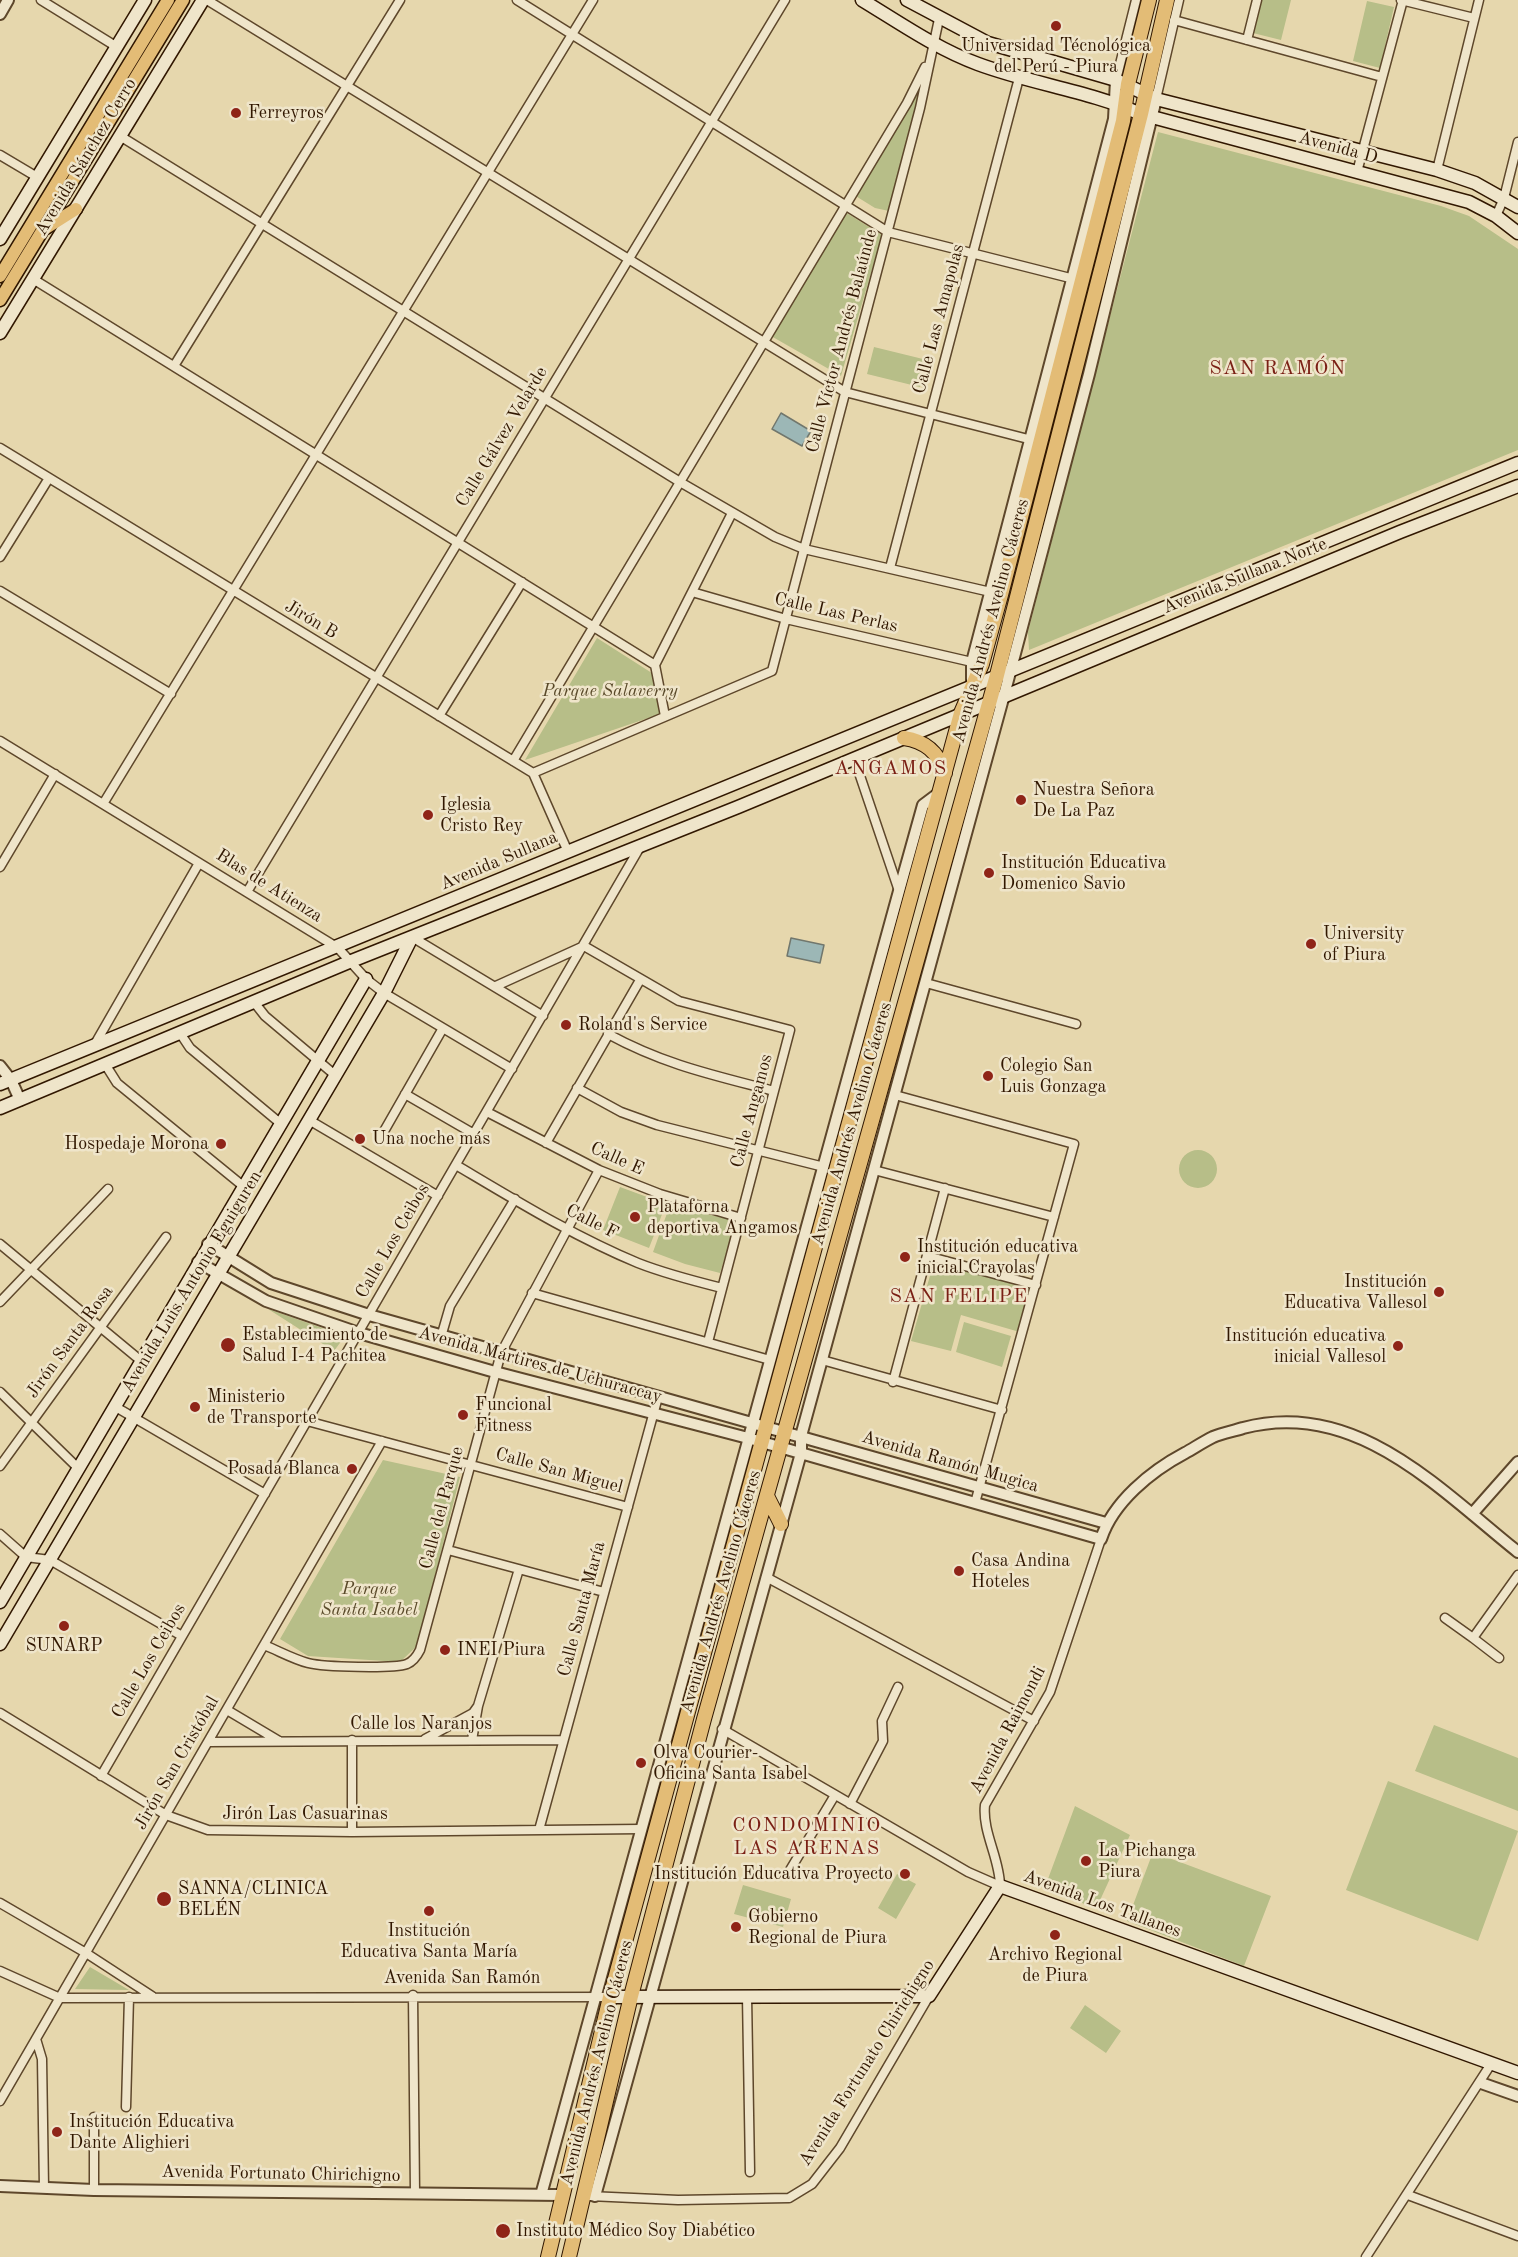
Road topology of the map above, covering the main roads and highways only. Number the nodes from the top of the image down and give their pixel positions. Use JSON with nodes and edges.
{"nodes":[{"id":1,"x":145,"y":0,"type":"edge"},
{"id":2,"x":168,"y":0,"type":"edge"},
{"id":3,"x":183,"y":0,"type":"edge"},
{"id":4,"x":202,"y":0,"type":"edge"},
{"id":5,"x":862,"y":0,"type":"edge"},
{"id":6,"x":907,"y":0,"type":"edge"},
{"id":7,"x":1149,"y":0,"type":"edge"},
{"id":8,"x":1167,"y":0,"type":"edge"},
{"id":9,"x":1122,"y":82,"type":"junction"},
{"id":10,"x":1151,"y":95,"type":"junction"},
{"id":11,"x":1120,"y":105,"type":"junction"},
{"id":12,"x":1147,"y":115,"type":"junction"},
{"id":13,"x":1518,"y":207,"type":"edge"},
{"id":14,"x":75,"y":208,"type":"junction"},
{"id":15,"x":42,"y":230,"type":"junction"},
{"id":16,"x":1518,"y":232,"type":"edge"},
{"id":17,"x":0,"y":239,"type":"edge"},
{"id":18,"x":0,"y":276,"type":"edge"},
{"id":19,"x":0,"y":300,"type":"edge"},
{"id":20,"x":0,"y":333,"type":"edge"},
{"id":21,"x":1518,"y":463,"type":"edge"},
{"id":22,"x":1518,"y":486,"type":"edge"},
{"id":23,"x":1011,"y":669,"type":"joint"},
{"id":24,"x":997,"y":675,"type":"junction"},
{"id":25,"x":971,"y":688,"type":"junction"},
{"id":26,"x":988,"y":703,"type":"junction"},
{"id":27,"x":932,"y":705,"type":"junction"},
{"id":28,"x":961,"y":713,"type":"junction"},
{"id":29,"x":940,"y":722,"type":"junction"},
{"id":30,"x":904,"y":738,"type":"junction"},
{"id":31,"x":945,"y":773,"type":"junction"},
{"id":32,"x":635,"y":824,"type":"junction"},
{"id":33,"x":640,"y":847,"type":"junction"},
{"id":34,"x":412,"y":938,"type":"junction"},
{"id":35,"x":366,"y":979,"type":"road end"},
{"id":36,"x":6,"y":1082,"type":"edge"},
{"id":37,"x":0,"y":1108,"type":"edge"},
{"id":38,"x":766,"y":1496,"type":"junction"},
{"id":39,"x":781,"y":1524,"type":"road end"},
{"id":40,"x":0,"y":1602,"type":"edge"},
{"id":41,"x":0,"y":1644,"type":"edge"},
{"id":42,"x":1000,"y":1886,"type":"joint"},
{"id":43,"x":610,"y":1996,"type":"junction"},
{"id":44,"x":631,"y":1996,"type":"junction"},
{"id":45,"x":929,"y":1996,"type":"joint"},
{"id":46,"x":1518,"y":2073,"type":"edge"},
{"id":47,"x":570,"y":2251,"type":"edge"},
{"id":48,"x":548,"y":2257,"type":"edge"}],
"edges":[{"from":1,"to":17,"type":"main road","name":"Avenida Sánchez Cerro"},
{"from":2,"to":18,"type":"main road","name":"Avenida Sánchez Cerro"},
{"from":3,"to":15,"type":"main road","name":"Avenida Sánchez Cerro"},
{"from":4,"to":14,"type":"main road","name":"Avenida Sánchez Cerro"},
{"from":5,"to":11,"type":"main road","name":"Avenida D"},
{"from":6,"to":9,"type":"main road","name":"Avenida D"},
{"from":7,"to":9,"type":"highway","name":"Avenida Andrés Avelino Cáceres"},
{"from":8,"to":10,"type":"highway","name":"Avenida Andrés Avelino Cáceres"},
{"from":9,"to":10,"type":"main road","name":"Avenida D"},
{"from":9,"to":11,"type":"highway","name":"Avenida Andrés Avelino Cáceres"},
{"from":10,"to":12,"type":"highway","name":"Avenida Andrés Avelino Cáceres"},
{"from":10,"to":13,"type":"main road","name":"Avenida D"},
{"from":11,"to":12,"type":"main road","name":"Avenida D"},
{"from":11,"to":25,"type":"highway","name":"Avenida Andrés Avelino Cáceres"},
{"from":12,"to":16,"type":"main road","name":"Avenida D"},
{"from":12,"to":24,"type":"highway","name":"Avenida Andrés Avelino Cáceres"},
{"from":14,"to":15,"type":"main road"},
{"from":14,"to":20,"type":"main road","name":"Avenida Sánchez Cerro"},
{"from":15,"to":19,"type":"main road","name":"Avenida Sánchez Cerro"},
{"from":21,"to":23,"type":"main road","name":"Avenida Sullana Norte"},
{"from":22,"to":26,"type":"main road","name":"Avenida Sullana Norte"},
{"from":23,"to":24,"type":"main road","name":"Avenida Sullana"},
{"from":24,"to":25,"type":"main road","name":"Avenida Sullana"},
{"from":24,"to":26,"type":"highway","name":"Avenida Andrés Avelino Cáceres"},
{"from":25,"to":27,"type":"main road","name":"Avenida Sullana"},
{"from":25,"to":28,"type":"highway","name":"Avenida Andrés Avelino Cáceres"},
{"from":26,"to":28,"type":"main road","name":"Avenida Sullana"},
{"from":26,"to":38,"type":"highway","name":"Avenida Andrés Avelino Cáceres"},
{"from":27,"to":29,"type":"main road"},
{"from":27,"to":32,"type":"main road","name":"Avenida Sullana"},
{"from":28,"to":29,"type":"main road","name":"Avenida Sullana"},
{"from":28,"to":31,"type":"highway","name":"Avenida Andrés Avelino Cáceres"},
{"from":29,"to":30,"type":"main road","name":"Avenida Sullana"},
{"from":30,"to":31,"type":"highway"},
{"from":30,"to":33,"type":"main road","name":"Avenida Sullana"},
{"from":31,"to":43,"type":"highway","name":"Avenida Andrés Avelino Cáceres"},
{"from":32,"to":33,"type":"main road"},
{"from":32,"to":36,"type":"main road","name":"Avenida Sullana"},
{"from":33,"to":34,"type":"main road","name":"Avenida Sullana"},
{"from":34,"to":37,"type":"main road","name":"Avenida Sullana"},
{"from":34,"to":41,"type":"main road","name":"Avenida Luis Antonio Eguiguren"},
{"from":35,"to":40,"type":"main road","name":"Avenida Luis Antonio Eguiguren"},
{"from":38,"to":39,"type":"highway"},
{"from":38,"to":44,"type":"highway","name":"Avenida Andrés Avelino Cáceres"},
{"from":42,"to":45,"type":"main road","name":"Avenida Fortunato Chirichigno"},
{"from":42,"to":46,"type":"main road","name":"Avenida Los Tallanes"},
{"from":43,"to":44,"type":"main road","name":"Avenida San Ramón"},
{"from":43,"to":48,"type":"highway","name":"Avenida Andrés Avelino Cáceres"},
{"from":44,"to":45,"type":"main road","name":"Avenida San Ramón"},
{"from":44,"to":47,"type":"highway","name":"Avenida Andrés Avelino Cáceres"}]}
